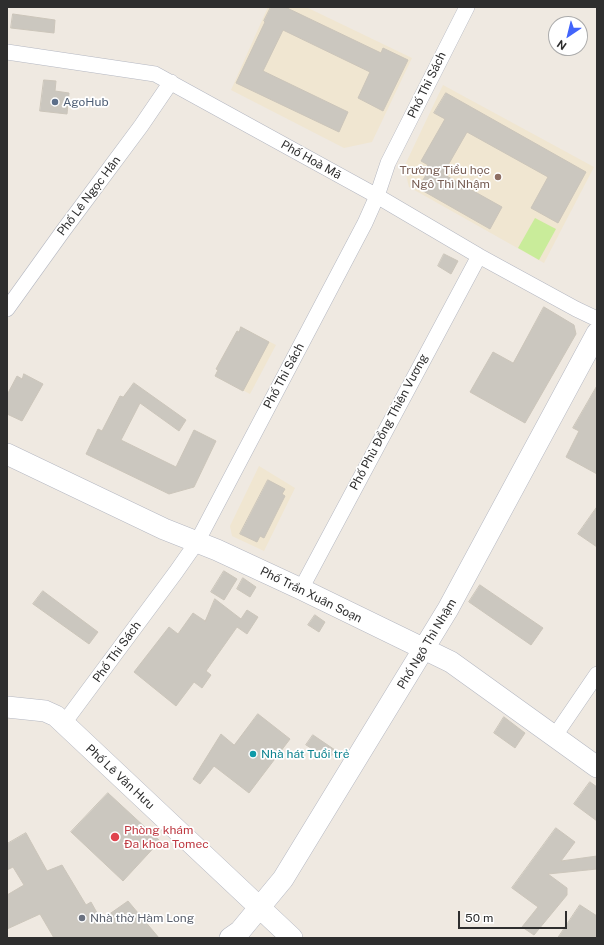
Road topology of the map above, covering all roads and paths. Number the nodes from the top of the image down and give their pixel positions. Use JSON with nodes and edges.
{"nodes":[{"id":1,"x":467,"y":7,"type":"edge"},
{"id":2,"x":7,"y":52,"type":"edge"},
{"id":3,"x":170,"y":82,"type":"junction"},
{"id":4,"x":377,"y":196,"type":"junction"},
{"id":5,"x":480,"y":256,"type":"junction"},
{"id":6,"x":7,"y":309,"type":"edge"},
{"id":7,"x":597,"y":319,"type":"edge"},
{"id":8,"x":597,"y":333,"type":"edge"},
{"id":9,"x":7,"y":454,"type":"edge"},
{"id":10,"x":197,"y":542,"type":"junction"},
{"id":11,"x":301,"y":589,"type":"junction"},
{"id":12,"x":425,"y":649,"type":"junction"},
{"id":13,"x":597,"y":674,"type":"edge"},
{"id":14,"x":7,"y":707,"type":"edge"},
{"id":15,"x":64,"y":722,"type":"junction"},
{"id":16,"x":554,"y":737,"type":"junction"},
{"id":17,"x":597,"y":767,"type":"edge"},
{"id":18,"x":260,"y":908,"type":"junction"},
{"id":19,"x":230,"y":938,"type":"edge"},
{"id":20,"x":292,"y":938,"type":"edge"}],
"edges":[{"from":1,"to":4,"type":"street","name":"Phố Thi Sách"},
{"from":2,"to":3,"type":"street","name":"Phố Hoà Mã"},
{"from":3,"to":4,"type":"street","name":"Phố Hoà Mã"},
{"from":3,"to":6,"type":"street","name":"Phố Lê Ngọc Hân"},
{"from":4,"to":5,"type":"street","name":"Phố Hoà Mã"},
{"from":4,"to":10,"type":"street","name":"Phố Thi Sách"},
{"from":5,"to":7,"type":"street","name":"Phố Hoà Mã"},
{"from":5,"to":11,"type":"street","name":"Phố Phù Đổng Thiên Vương"},
{"from":8,"to":12,"type":"street","name":"Phố Ngô Thì Nhậm"},
{"from":9,"to":10,"type":"street","name":"Phố Trần Xuân Soạn"},
{"from":10,"to":11,"type":"street","name":"Phố Trần Xuân Soạn"},
{"from":10,"to":15,"type":"street","name":"Phố Thi Sách"},
{"from":11,"to":12,"type":"street","name":"Phố Trần Xuân Soạn"},
{"from":12,"to":16,"type":"street","name":"Phố Trần Xuân Soạn"},
{"from":12,"to":18,"type":"street","name":"Phố Ngô Thì Nhậm"},
{"from":13,"to":16,"type":"street"},
{"from":14,"to":15,"type":"street","name":"Phố Lê Văn Hưu"},
{"from":15,"to":18,"type":"street","name":"Phố Lê Văn Hưu"},
{"from":16,"to":17,"type":"street","name":"Phố Trần Xuân Soạn"},
{"from":18,"to":19,"type":"street","name":"Phố Ngô Thì Nhậm"},
{"from":18,"to":20,"type":"street","name":"Phố Lê Văn Hưu"}]}
